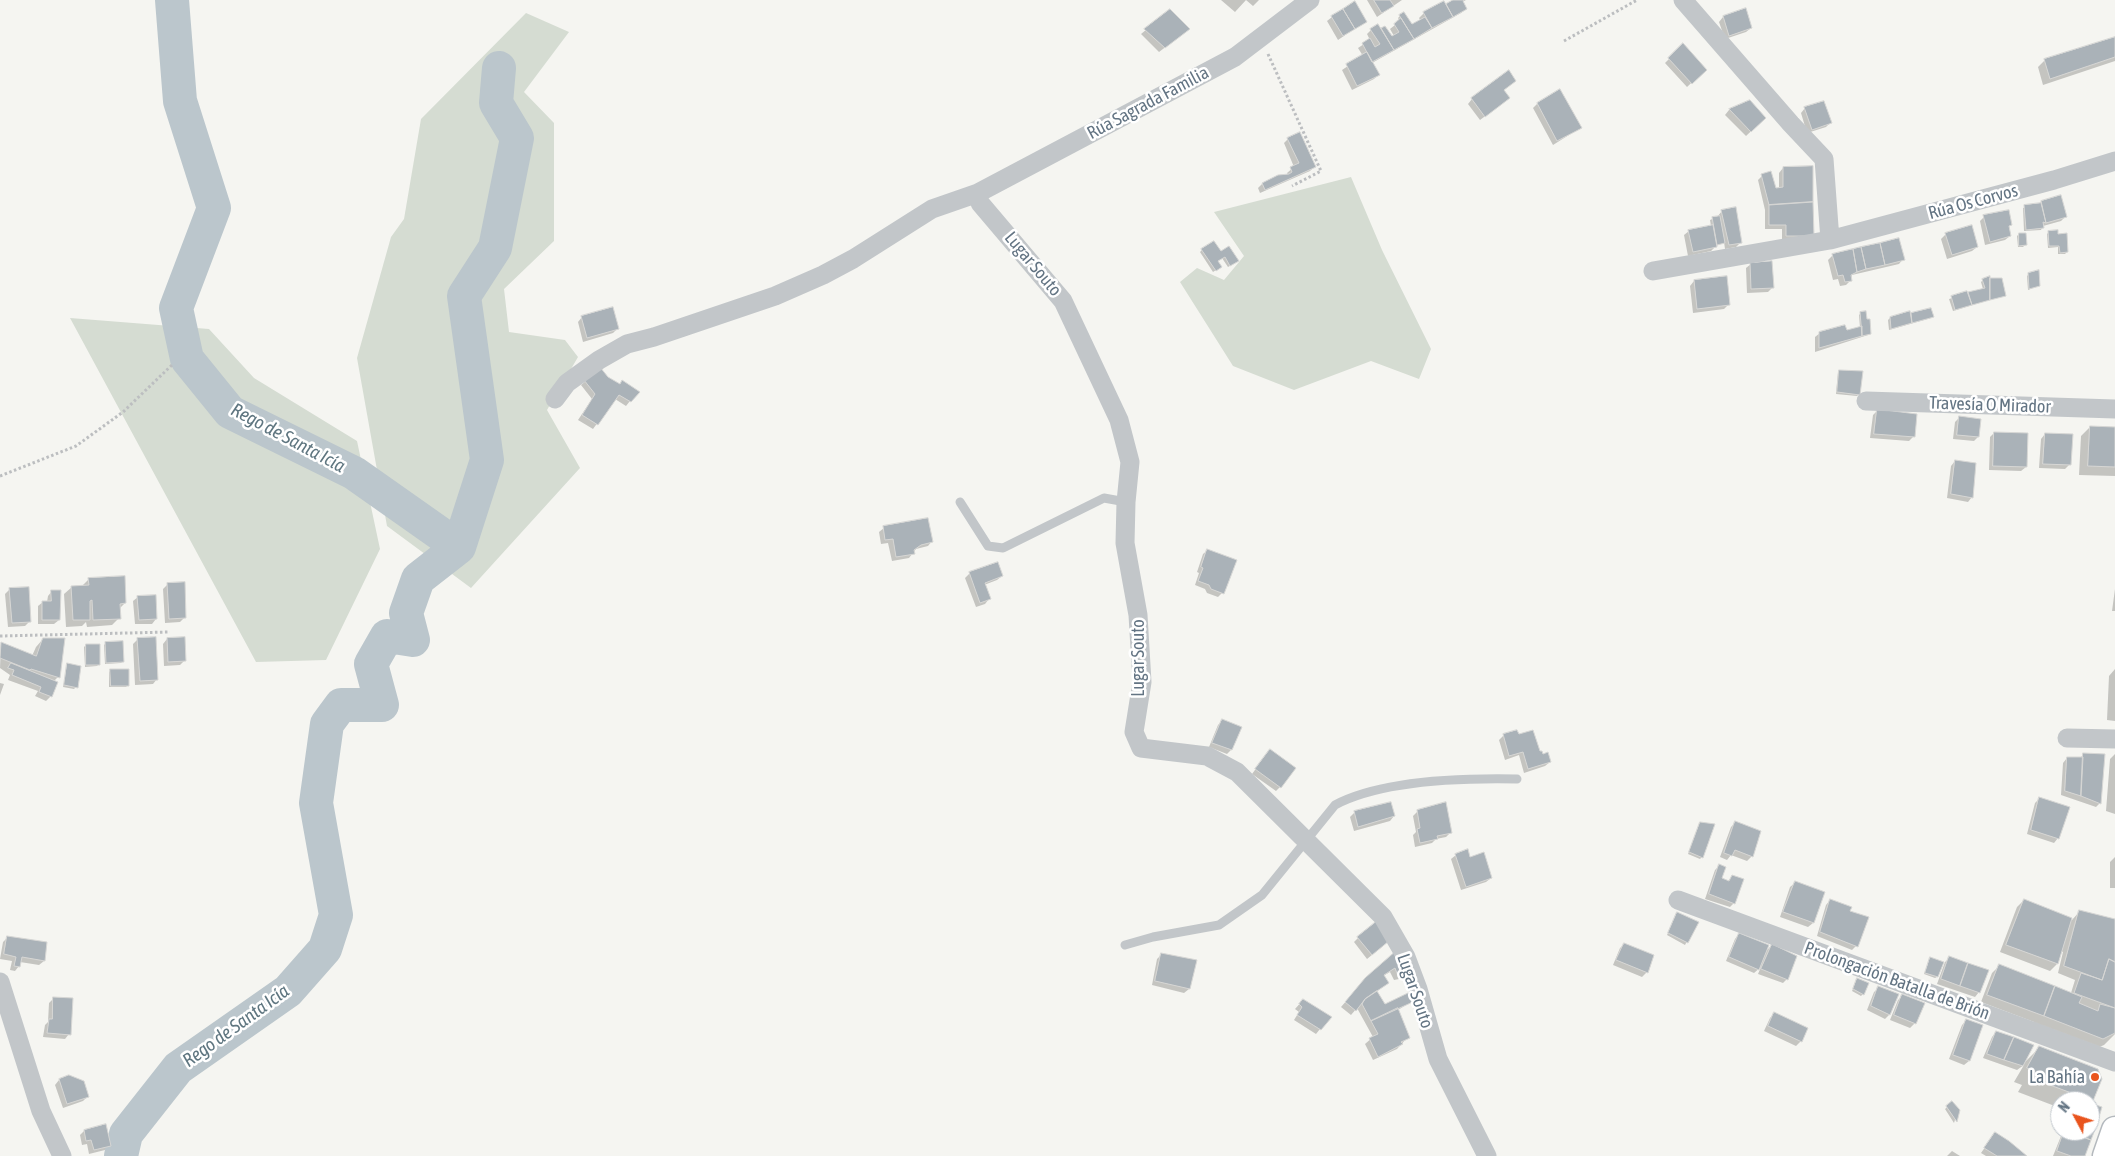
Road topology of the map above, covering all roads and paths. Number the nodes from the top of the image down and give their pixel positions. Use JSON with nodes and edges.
{"nodes":[{"id":1,"x":1310,"y":0,"type":"edge"},
{"id":2,"x":1637,"y":0,"type":"edge"},
{"id":3,"x":1683,"y":0,"type":"edge"},
{"id":4,"x":1261,"y":37,"type":"junction"},
{"id":5,"x":1564,"y":41,"type":"dead end"},
{"id":6,"x":2115,"y":162,"type":"edge"},
{"id":7,"x":1292,"y":186,"type":"dead end"},
{"id":8,"x":978,"y":193,"type":"junction"},
{"id":9,"x":1830,"y":240,"type":"junction"},
{"id":10,"x":1653,"y":271,"type":"dead end"},
{"id":11,"x":173,"y":364,"type":"dead end"},
{"id":12,"x":556,"y":399,"type":"dead end"},
{"id":13,"x":1866,"y":402,"type":"dead end"},
{"id":14,"x":2115,"y":409,"type":"edge"},
{"id":15,"x":0,"y":476,"type":"edge"},
{"id":16,"x":960,"y":502,"type":"dead end"},
{"id":17,"x":1126,"y":502,"type":"junction"},
{"id":18,"x":170,"y":632,"type":"dead end"},
{"id":19,"x":0,"y":636,"type":"edge"},
{"id":20,"x":2068,"y":738,"type":"dead end"},
{"id":21,"x":2115,"y":739,"type":"edge"},
{"id":22,"x":1517,"y":779,"type":"dead end"},
{"id":23,"x":1307,"y":840,"type":"junction"},
{"id":24,"x":1678,"y":900,"type":"dead end"},
{"id":25,"x":1125,"y":945,"type":"dead end"},
{"id":26,"x":0,"y":982,"type":"edge"},
{"id":27,"x":2115,"y":1062,"type":"edge"},
{"id":28,"x":2115,"y":1130,"type":"edge"},
{"id":29,"x":62,"y":1156,"type":"edge"},
{"id":30,"x":1487,"y":1156,"type":"edge"},
{"id":31,"x":2106,"y":1156,"type":"edge"}],
"edges":[{"from":1,"to":4,"type":"street","name":"Rúa Sagrada Familia"},
{"from":2,"to":5,"type":"path"},
{"from":3,"to":9,"type":"street"},
{"from":4,"to":7,"type":"path"},
{"from":4,"to":8,"type":"street","name":"Rúa Sagrada Familia"},
{"from":6,"to":9,"type":"street","name":"Rúa Os Corvos"},
{"from":8,"to":12,"type":"street","name":"Rúa Sagrada Familia"},
{"from":8,"to":17,"type":"street","name":"Lugar Souto"},
{"from":9,"to":10,"type":"street","name":"Rúa Os Corvos"},
{"from":11,"to":15,"type":"path"},
{"from":13,"to":14,"type":"street","name":"Travesía O Mirador"},
{"from":16,"to":17,"type":"lane"},
{"from":17,"to":23,"type":"street","name":"Lugar Souto"},
{"from":18,"to":19,"type":"path"},
{"from":20,"to":21,"type":"street"},
{"from":22,"to":23,"type":"lane"},
{"from":23,"to":25,"type":"lane"},
{"from":23,"to":30,"type":"street","name":"Lugar Souto"},
{"from":24,"to":27,"type":"street","name":"Prolongación Batalla de Brión"},
{"from":26,"to":29,"type":"street"},
{"from":28,"to":31,"type":"main road"}]}
